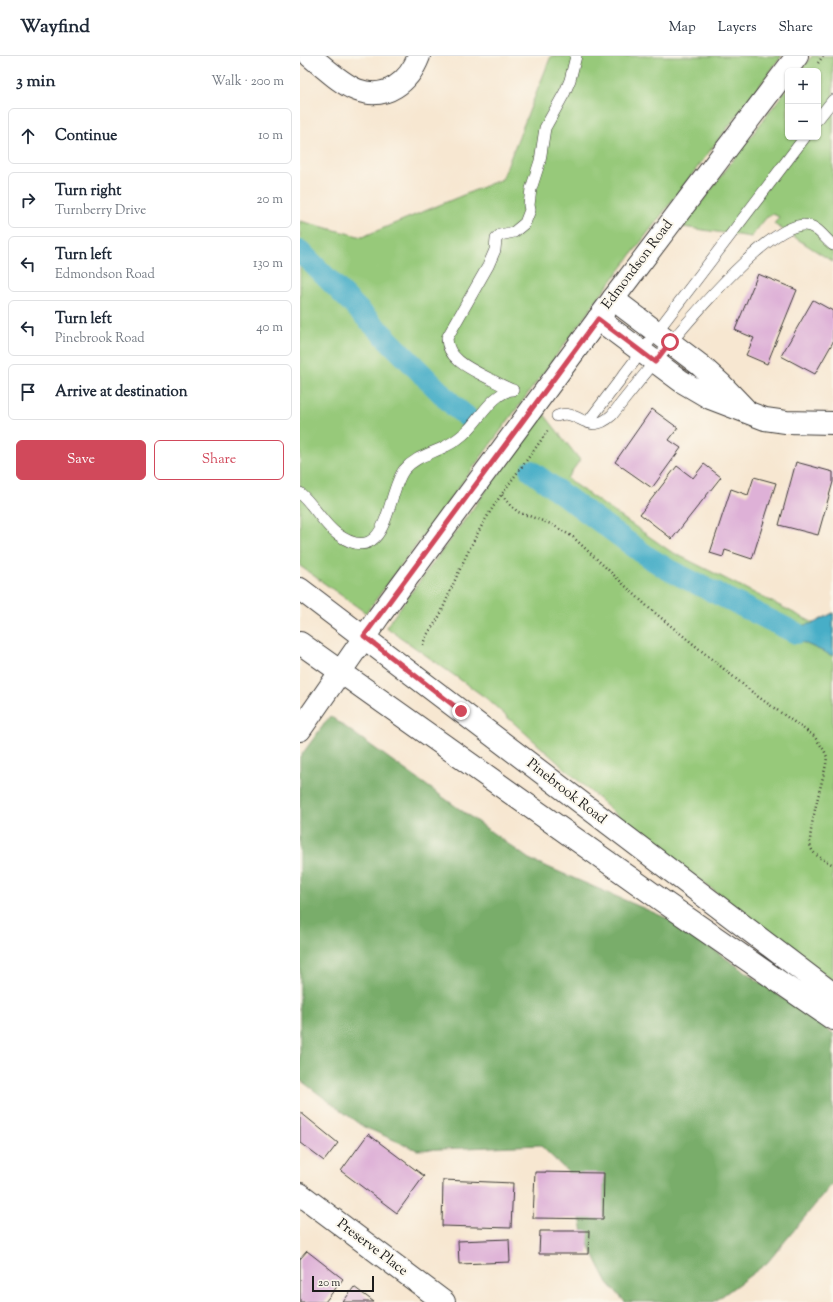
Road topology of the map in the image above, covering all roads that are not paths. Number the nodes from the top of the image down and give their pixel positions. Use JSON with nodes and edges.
{"nodes":[{"id":1,"x":310,"y":56,"type":"edge"},
{"id":2,"x":419,"y":56,"type":"edge"},
{"id":3,"x":576,"y":56,"type":"edge"},
{"id":4,"x":797,"y":56,"type":"edge"},
{"id":5,"x":833,"y":100,"type":"edge"},
{"id":6,"x":821,"y":115,"type":"edge"},
{"id":7,"x":803,"y":140,"type":"edge"},
{"id":8,"x":833,"y":245,"type":"edge"},
{"id":9,"x":613,"y":299,"type":"junction"},
{"id":10,"x":598,"y":319,"type":"junction"},
{"id":11,"x":663,"y":337,"type":"junction"},
{"id":12,"x":648,"y":357,"type":"junction"},
{"id":13,"x":749,"y":413,"type":"junction"},
{"id":14,"x":557,"y":416,"type":"road end"},
{"id":15,"x":588,"y":422,"type":"junction"},
{"id":16,"x":833,"y":423,"type":"edge"},
{"id":17,"x":300,"y":493,"type":"edge"},
{"id":18,"x":300,"y":589,"type":"edge"},
{"id":19,"x":364,"y":636,"type":"junction"},
{"id":20,"x":300,"y":643,"type":"edge"},
{"id":21,"x":340,"y":672,"type":"junction"},
{"id":22,"x":300,"y":730,"type":"edge"},
{"id":23,"x":833,"y":994,"type":"edge"},
{"id":24,"x":833,"y":1019,"type":"edge"},
{"id":25,"x":300,"y":1194,"type":"edge"},
{"id":26,"x":444,"y":1302,"type":"edge"}],
"edges":[{"from":1,"to":2,"type":"street"},
{"from":3,"to":17,"type":"lane"},
{"from":4,"to":9,"type":"street","name":"Edmondson Road"},
{"from":5,"to":6,"type":"lane"},
{"from":7,"to":11,"type":"lane"},
{"from":8,"to":11,"type":"lane"},
{"from":9,"to":10,"type":"street","name":"Edmondson Road"},
{"from":9,"to":11,"type":"street"},
{"from":10,"to":12,"type":"street"},
{"from":10,"to":19,"type":"street","name":"Edmondson Road"},
{"from":11,"to":12,"type":"lane"},
{"from":11,"to":12,"type":"lane"},
{"from":11,"to":13,"type":"street"},
{"from":12,"to":13,"type":"street"},
{"from":12,"to":15,"type":"lane"},
{"from":12,"to":15,"type":"lane"},
{"from":13,"to":16,"type":"street"},
{"from":14,"to":15,"type":"lane"},
{"from":18,"to":19,"type":"street","name":"Pinebrook Road"},
{"from":19,"to":21,"type":"street","name":"Edmondson Road"},
{"from":19,"to":23,"type":"street","name":"Pinebrook Road"},
{"from":20,"to":21,"type":"street"},
{"from":21,"to":22,"type":"street","name":"Edmondson Road"},
{"from":21,"to":24,"type":"street"},
{"from":25,"to":26,"type":"street","name":"Preserve Place"}]}
